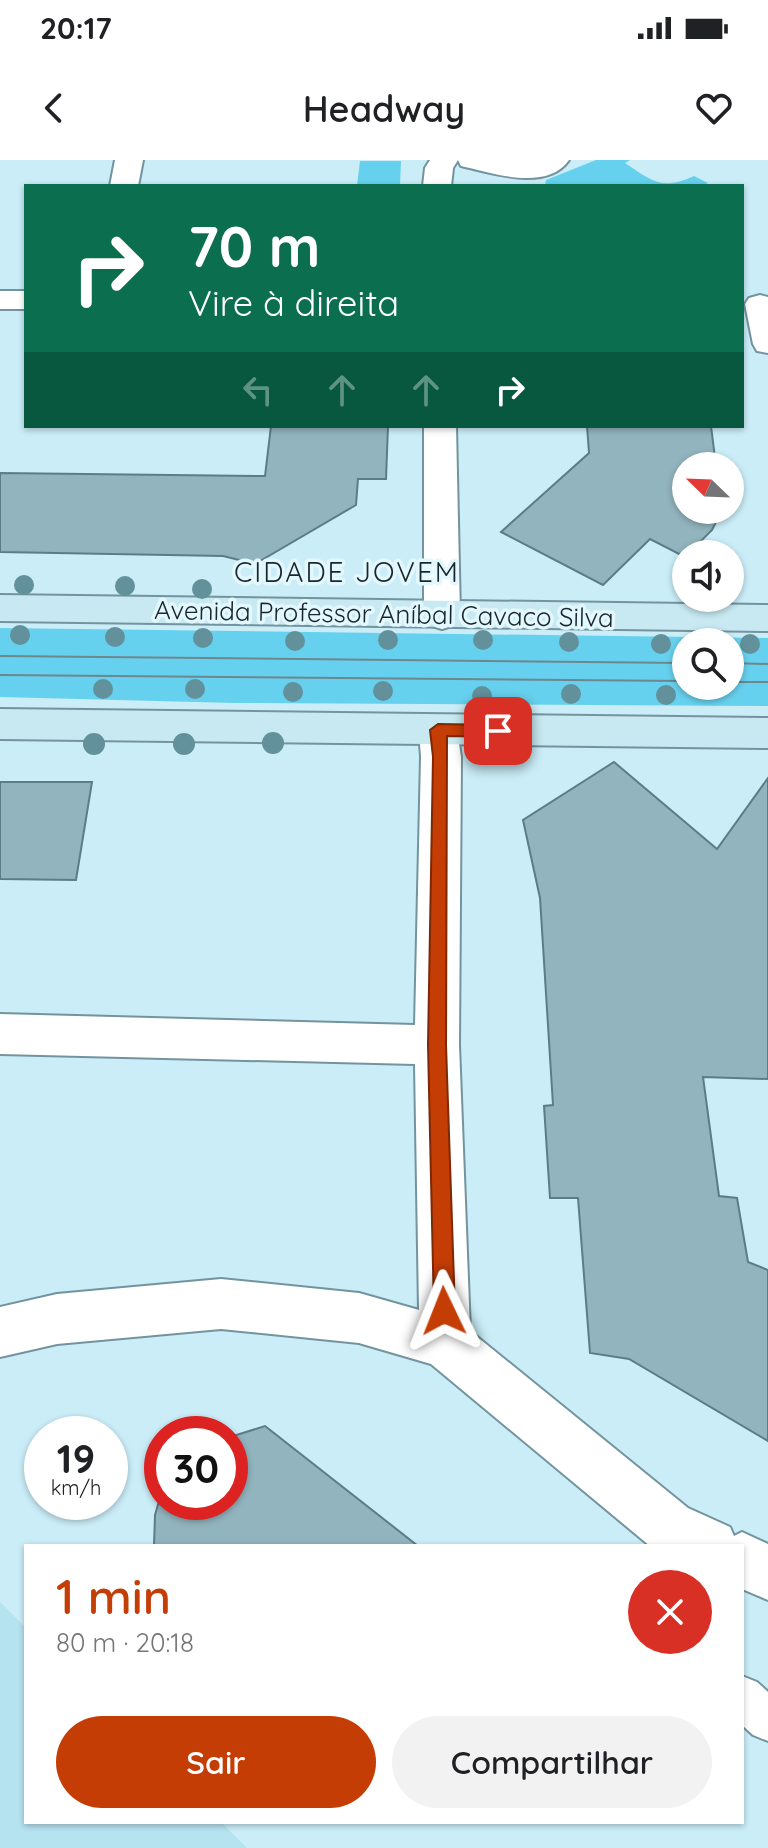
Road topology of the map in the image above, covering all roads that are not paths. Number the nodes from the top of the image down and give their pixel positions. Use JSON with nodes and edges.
{"nodes":[{"id":1,"x":129,"y":160,"type":"edge"},
{"id":2,"x":444,"y":160,"type":"edge"},
{"id":3,"x":471,"y":160,"type":"edge"},
{"id":4,"x":555,"y":160,"type":"edge"},
{"id":5,"x":124,"y":184,"type":"edge"},
{"id":6,"x":437,"y":184,"type":"edge"},
{"id":7,"x":0,"y":300,"type":"edge"},
{"id":8,"x":24,"y":300,"type":"edge"},
{"id":9,"x":757,"y":304,"type":"edge"},
{"id":10,"x":768,"y":344,"type":"edge"},
{"id":11,"x":440,"y":428,"type":"edge"},
{"id":12,"x":0,"y":608,"type":"edge"},
{"id":13,"x":442,"y":616,"type":"junction"},
{"id":14,"x":768,"y":618,"type":"edge"},
{"id":15,"x":0,"y":724,"type":"edge"},
{"id":16,"x":438,"y":730,"type":"junction"},
{"id":17,"x":768,"y":733,"type":"edge"},
{"id":18,"x":0,"y":1034,"type":"edge"},
{"id":19,"x":437,"y":1045,"type":"junction"},
{"id":20,"x":0,"y":1332,"type":"edge"},
{"id":21,"x":445,"y":1343,"type":"junction"},
{"id":22,"x":683,"y":1540,"type":"edge"},
{"id":23,"x":744,"y":1561,"type":"edge"},
{"id":24,"x":768,"y":1572,"type":"edge"},
{"id":25,"x":744,"y":1699,"type":"edge"},
{"id":26,"x":768,"y":1720,"type":"edge"}],
"edges":[{"from":1,"to":5,"type":"street"},
{"from":2,"to":6,"type":"street"},
{"from":3,"to":4,"type":"street"},
{"from":7,"to":8,"type":"street"},
{"from":9,"to":10,"type":"street"},
{"from":11,"to":13,"type":"street"},
{"from":12,"to":13,"type":"main road","name":"Avenida Professor Aníbal Cavaco Silva"},
{"from":13,"to":14,"type":"main road","name":"Avenida Professor Aníbal Cavaco Silva"},
{"from":15,"to":16,"type":"main road"},
{"from":16,"to":17,"type":"main road"},
{"from":16,"to":19,"type":"street"},
{"from":18,"to":19,"type":"street"},
{"from":19,"to":21,"type":"street"},
{"from":20,"to":21,"type":"street"},
{"from":21,"to":22,"type":"street"},
{"from":23,"to":24,"type":"street"},
{"from":25,"to":26,"type":"lane"}]}
